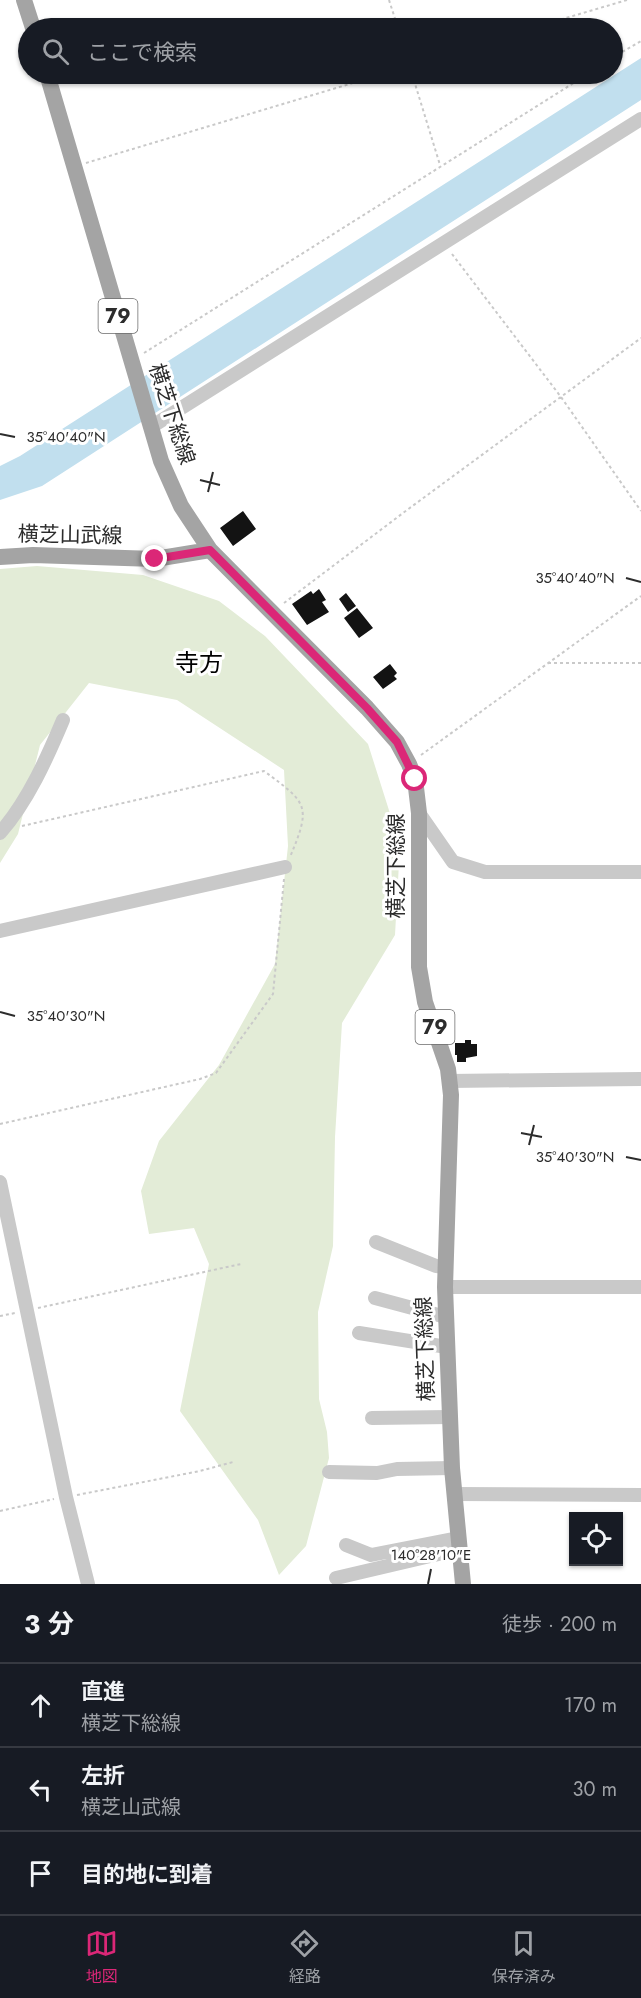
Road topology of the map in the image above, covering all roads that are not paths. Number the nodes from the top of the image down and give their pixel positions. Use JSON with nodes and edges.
{"nodes":[{"id":1,"x":24,"y":0,"type":"edge"},
{"id":2,"x":30,"y":18,"type":"edge"},
{"id":3,"x":50,"y":84,"type":"edge"},
{"id":4,"x":641,"y":119,"type":"edge"},
{"id":5,"x":151,"y":427,"type":"junction"},
{"id":6,"x":210,"y":550,"type":"junction"},
{"id":7,"x":0,"y":557,"type":"edge"},
{"id":8,"x":63,"y":720,"type":"dead end"},
{"id":9,"x":419,"y":813,"type":"junction"},
{"id":10,"x":0,"y":833,"type":"edge"},
{"id":11,"x":285,"y":867,"type":"dead end"},
{"id":12,"x":641,"y":872,"type":"edge"},
{"id":13,"x":0,"y":931,"type":"edge"},
{"id":14,"x":641,"y":1079,"type":"edge"},
{"id":15,"x":449,"y":1081,"type":"junction"},
{"id":16,"x":0,"y":1182,"type":"edge"},
{"id":17,"x":376,"y":1242,"type":"dead end"},
{"id":18,"x":446,"y":1267,"type":"junction"},
{"id":19,"x":445,"y":1287,"type":"junction"},
{"id":20,"x":641,"y":1287,"type":"edge"},
{"id":21,"x":375,"y":1298,"type":"dead end"},
{"id":22,"x":446,"y":1317,"type":"junction"},
{"id":23,"x":359,"y":1334,"type":"dead end"},
{"id":24,"x":447,"y":1347,"type":"junction"},
{"id":25,"x":450,"y":1417,"type":"junction"},
{"id":26,"x":372,"y":1418,"type":"dead end"},
{"id":27,"x":452,"y":1468,"type":"junction"},
{"id":28,"x":329,"y":1472,"type":"dead end"},
{"id":29,"x":454,"y":1494,"type":"junction"},
{"id":30,"x":641,"y":1495,"type":"edge"},
{"id":31,"x":459,"y":1544,"type":"junction"},
{"id":32,"x":346,"y":1545,"type":"dead end"},
{"id":33,"x":336,"y":1578,"type":"dead end"},
{"id":34,"x":88,"y":1584,"type":"edge"},
{"id":35,"x":463,"y":1584,"type":"edge"}],
"edges":[{"from":1,"to":2,"type":"main road"},
{"from":3,"to":5,"type":"main road","name":"横芝下総線","number":"79"},
{"from":4,"to":5,"type":"street"},
{"from":5,"to":6,"type":"main road","name":"横芝下総線","number":"79"},
{"from":6,"to":7,"type":"main road","name":"横芝山武線"},
{"from":6,"to":9,"type":"main road","name":"横芝下総線","number":"79"},
{"from":8,"to":10,"type":"street"},
{"from":9,"to":12,"type":"street"},
{"from":9,"to":15,"type":"main road","name":"横芝下総線","number":"79"},
{"from":11,"to":13,"type":"street"},
{"from":14,"to":15,"type":"street"},
{"from":15,"to":18,"type":"main road","name":"横芝下総線","number":"79"},
{"from":16,"to":34,"type":"street"},
{"from":17,"to":18,"type":"street"},
{"from":18,"to":19,"type":"main road","name":"横芝下総線","number":"79"},
{"from":19,"to":20,"type":"street"},
{"from":19,"to":22,"type":"main road","name":"横芝下総線","number":"79"},
{"from":21,"to":22,"type":"street"},
{"from":22,"to":24,"type":"main road","name":"横芝下総線","number":"79"},
{"from":23,"to":24,"type":"street"},
{"from":24,"to":25,"type":"main road","name":"横芝下総線","number":"79"},
{"from":25,"to":26,"type":"street"},
{"from":25,"to":27,"type":"main road","name":"横芝下総線","number":"79"},
{"from":27,"to":28,"type":"street"},
{"from":27,"to":29,"type":"main road","name":"横芝下総線","number":"79"},
{"from":29,"to":30,"type":"street"},
{"from":29,"to":31,"type":"main road","name":"横芝下総線","number":"79"},
{"from":31,"to":32,"type":"street"},
{"from":31,"to":33,"type":"street"},
{"from":31,"to":35,"type":"main road","name":"横芝下総線","number":"79"}]}
